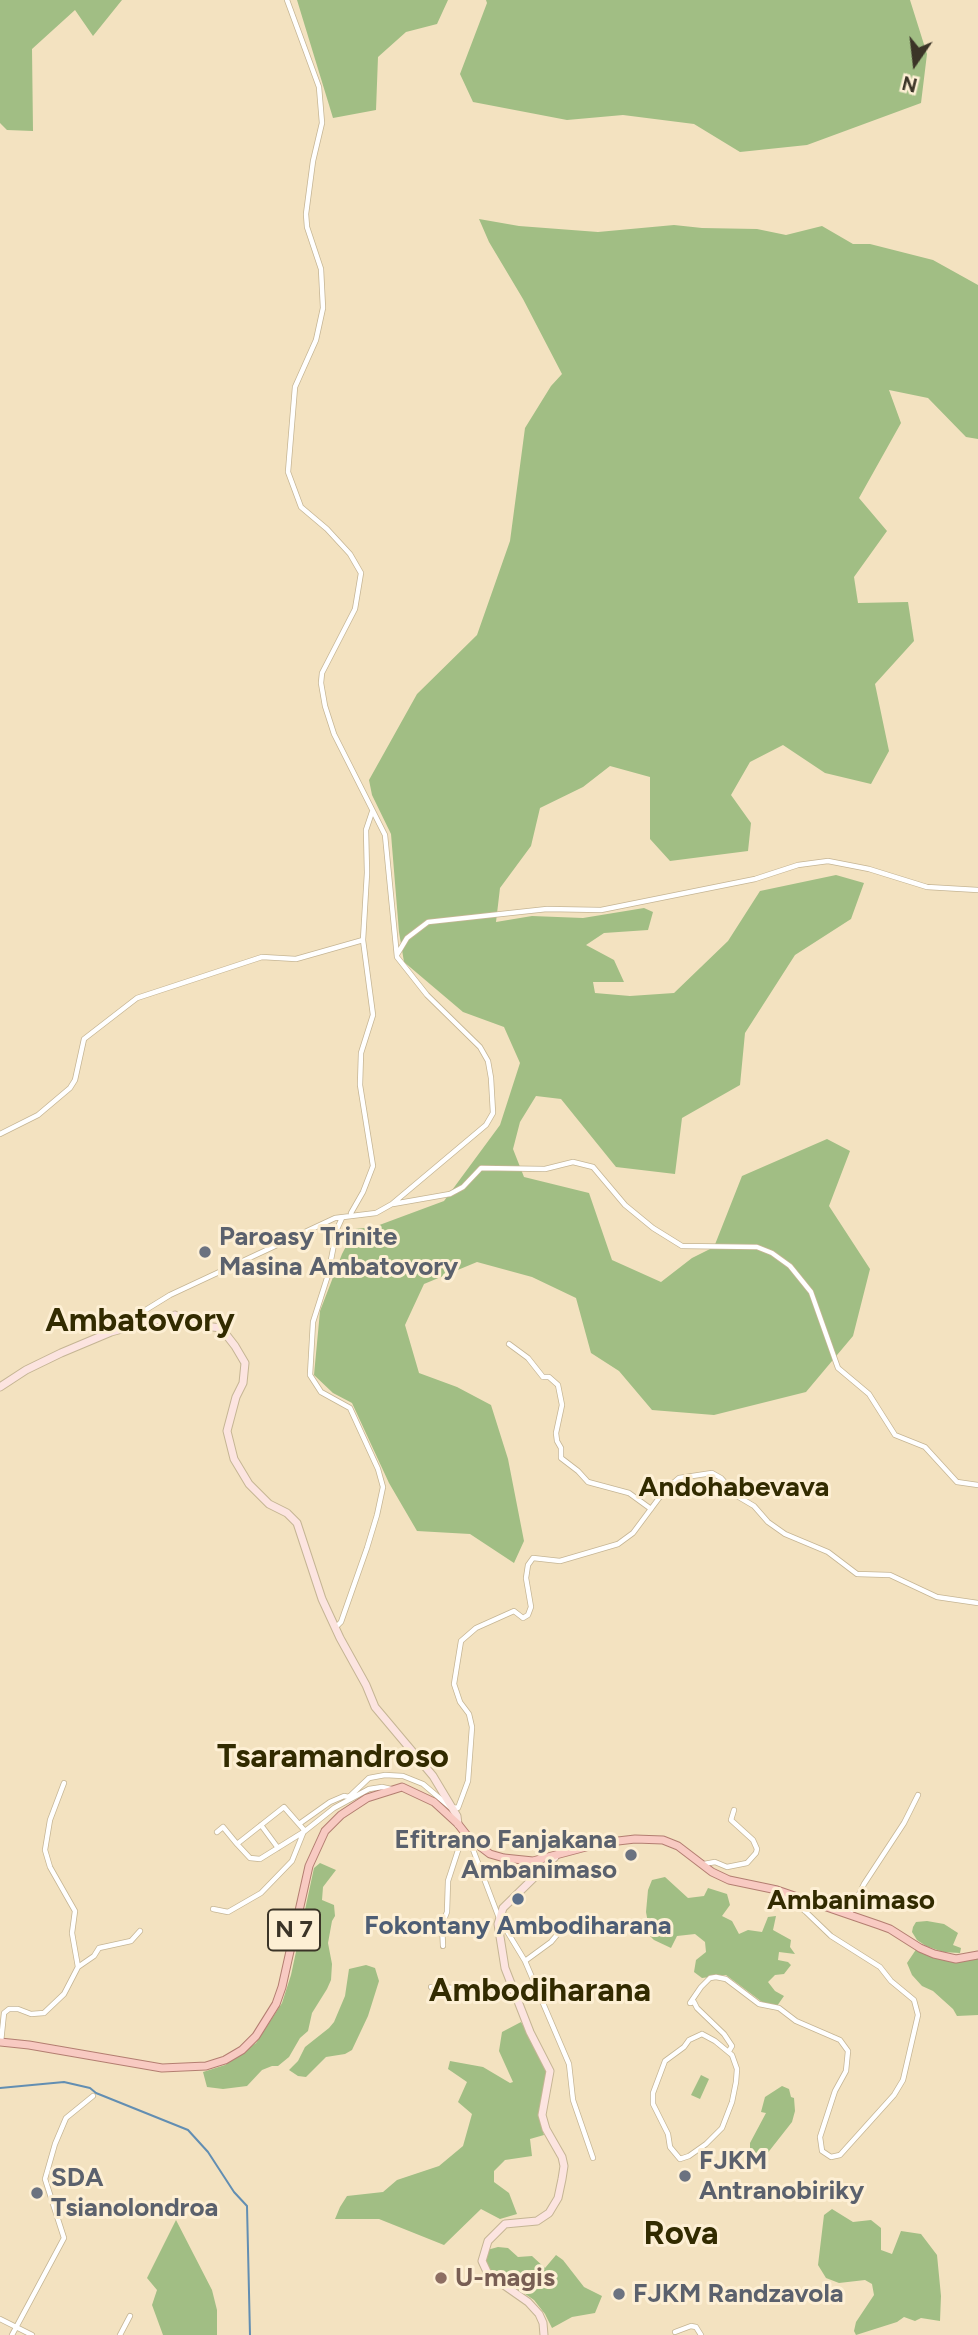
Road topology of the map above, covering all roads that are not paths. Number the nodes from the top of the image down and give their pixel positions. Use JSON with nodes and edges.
{"nodes":[{"id":1,"x":287,"y":0,"type":"edge"},
{"id":2,"x":373,"y":811,"type":"junction"},
{"id":3,"x":978,"y":890,"type":"edge"},
{"id":4,"x":363,"y":940,"type":"junction"},
{"id":5,"x":397,"y":957,"type":"junction"},
{"id":6,"x":0,"y":1134,"type":"edge"},
{"id":7,"x":392,"y":1204,"type":"junction"},
{"id":8,"x":351,"y":1214,"type":"junction"},
{"id":9,"x":342,"y":1219,"type":"junction"},
{"id":10,"x":111,"y":1332,"type":"junction"},
{"id":11,"x":509,"y":1344,"type":"dead end"},
{"id":12,"x":0,"y":1387,"type":"edge"},
{"id":13,"x":978,"y":1485,"type":"edge"},
{"id":14,"x":651,"y":1509,"type":"junction"},
{"id":15,"x":978,"y":1603,"type":"edge"},
{"id":16,"x":336,"y":1627,"type":"junction"},
{"id":17,"x":64,"y":1783,"type":"dead end"},
{"id":18,"x":392,"y":1790,"type":"junction"},
{"id":19,"x":918,"y":1795,"type":"dead end"},
{"id":20,"x":448,"y":1809,"type":"junction"},
{"id":21,"x":734,"y":1810,"type":"dead end"},
{"id":22,"x":299,"y":1824,"type":"junction"},
{"id":23,"x":261,"y":1825,"type":"junction"},
{"id":24,"x":305,"y":1831,"type":"junction"},
{"id":25,"x":217,"y":1832,"type":"dead end"},
{"id":26,"x":466,"y":1835,"type":"junction"},
{"id":27,"x":237,"y":1844,"type":"junction"},
{"id":28,"x":278,"y":1848,"type":"junction"},
{"id":29,"x":555,"y":1857,"type":"junction"},
{"id":30,"x":703,"y":1864,"type":"junction"},
{"id":31,"x":777,"y":1889,"type":"junction"},
{"id":32,"x":213,"y":1909,"type":"dead end"},
{"id":33,"x":849,"y":1914,"type":"junction"},
{"id":34,"x":499,"y":1918,"type":"junction"},
{"id":35,"x":566,"y":1924,"type":"dead end"},
{"id":36,"x":140,"y":1931,"type":"dead end"},
{"id":37,"x":443,"y":1946,"type":"dead end"},
{"id":38,"x":978,"y":1955,"type":"edge"},
{"id":39,"x":525,"y":1961,"type":"junction"},
{"id":40,"x":78,"y":1968,"type":"junction"},
{"id":41,"x":431,"y":1987,"type":"dead end"},
{"id":42,"x":513,"y":1990,"type":"junction"},
{"id":43,"x":0,"y":2042,"type":"edge"},
{"id":44,"x":729,"y":2051,"type":"junction"},
{"id":45,"x":93,"y":2096,"type":"dead end"},
{"id":46,"x":593,"y":2158,"type":"dead end"},
{"id":47,"x":130,"y":2316,"type":"dead end"},
{"id":48,"x":0,"y":2319,"type":"edge"},
{"id":49,"x":16,"y":2326,"type":"junction"},
{"id":50,"x":675,"y":2332,"type":"dead end"},
{"id":51,"x":701,"y":2333,"type":"edge"},
{"id":52,"x":12,"y":2335,"type":"edge"},
{"id":53,"x":32,"y":2335,"type":"edge"},
{"id":54,"x":120,"y":2335,"type":"edge"},
{"id":55,"x":544,"y":2335,"type":"edge"}],
"edges":[{"from":1,"to":2,"type":"street"},
{"from":2,"to":4,"type":"street"},
{"from":2,"to":5,"type":"street"},
{"from":3,"to":5,"type":"street"},
{"from":4,"to":6,"type":"street"},
{"from":4,"to":8,"type":"street"},
{"from":5,"to":7,"type":"street"},
{"from":7,"to":8,"type":"street"},
{"from":7,"to":13,"type":"street"},
{"from":8,"to":9,"type":"street"},
{"from":9,"to":10,"type":"street"},
{"from":9,"to":16,"type":"street"},
{"from":10,"to":12,"type":"street"},
{"from":10,"to":16,"type":"street"},
{"from":11,"to":14,"type":"street"},
{"from":14,"to":15,"type":"street"},
{"from":14,"to":20,"type":"street"},
{"from":16,"to":20,"type":"street"},
{"from":17,"to":40,"type":"street"},
{"from":18,"to":20,"type":"main road"},
{"from":18,"to":24,"type":"street"},
{"from":18,"to":43,"type":"main road","number":"N 7"},
{"from":19,"to":33,"type":"street"},
{"from":20,"to":22,"type":"street"},
{"from":20,"to":26,"type":"main road"},
{"from":21,"to":30,"type":"street"},
{"from":22,"to":23,"type":"street"},
{"from":22,"to":24,"type":"street"},
{"from":23,"to":27,"type":"street"},
{"from":23,"to":28,"type":"street"},
{"from":24,"to":28,"type":"street"},
{"from":24,"to":32,"type":"street"},
{"from":25,"to":27,"type":"street"},
{"from":26,"to":29,"type":"main road"},
{"from":26,"to":34,"type":"street"},
{"from":26,"to":37,"type":"street"},
{"from":27,"to":28,"type":"street"},
{"from":29,"to":30,"type":"main road"},
{"from":29,"to":34,"type":"street"},
{"from":30,"to":31,"type":"main road"},
{"from":31,"to":33,"type":"main road"},
{"from":31,"to":44,"type":"street"},
{"from":33,"to":38,"type":"main road"},
{"from":34,"to":39,"type":"street"},
{"from":34,"to":42,"type":"street"},
{"from":35,"to":39,"type":"street"},
{"from":36,"to":40,"type":"street"},
{"from":39,"to":46,"type":"street"},
{"from":40,"to":43,"type":"street"},
{"from":41,"to":42,"type":"street"},
{"from":42,"to":55,"type":"street"},
{"from":44,"to":44,"type":"street"},
{"from":45,"to":49,"type":"street"},
{"from":47,"to":54,"type":"street"},
{"from":48,"to":49,"type":"street"},
{"from":49,"to":52,"type":"street"},
{"from":49,"to":53,"type":"street"},
{"from":50,"to":51,"type":"street"}]}
